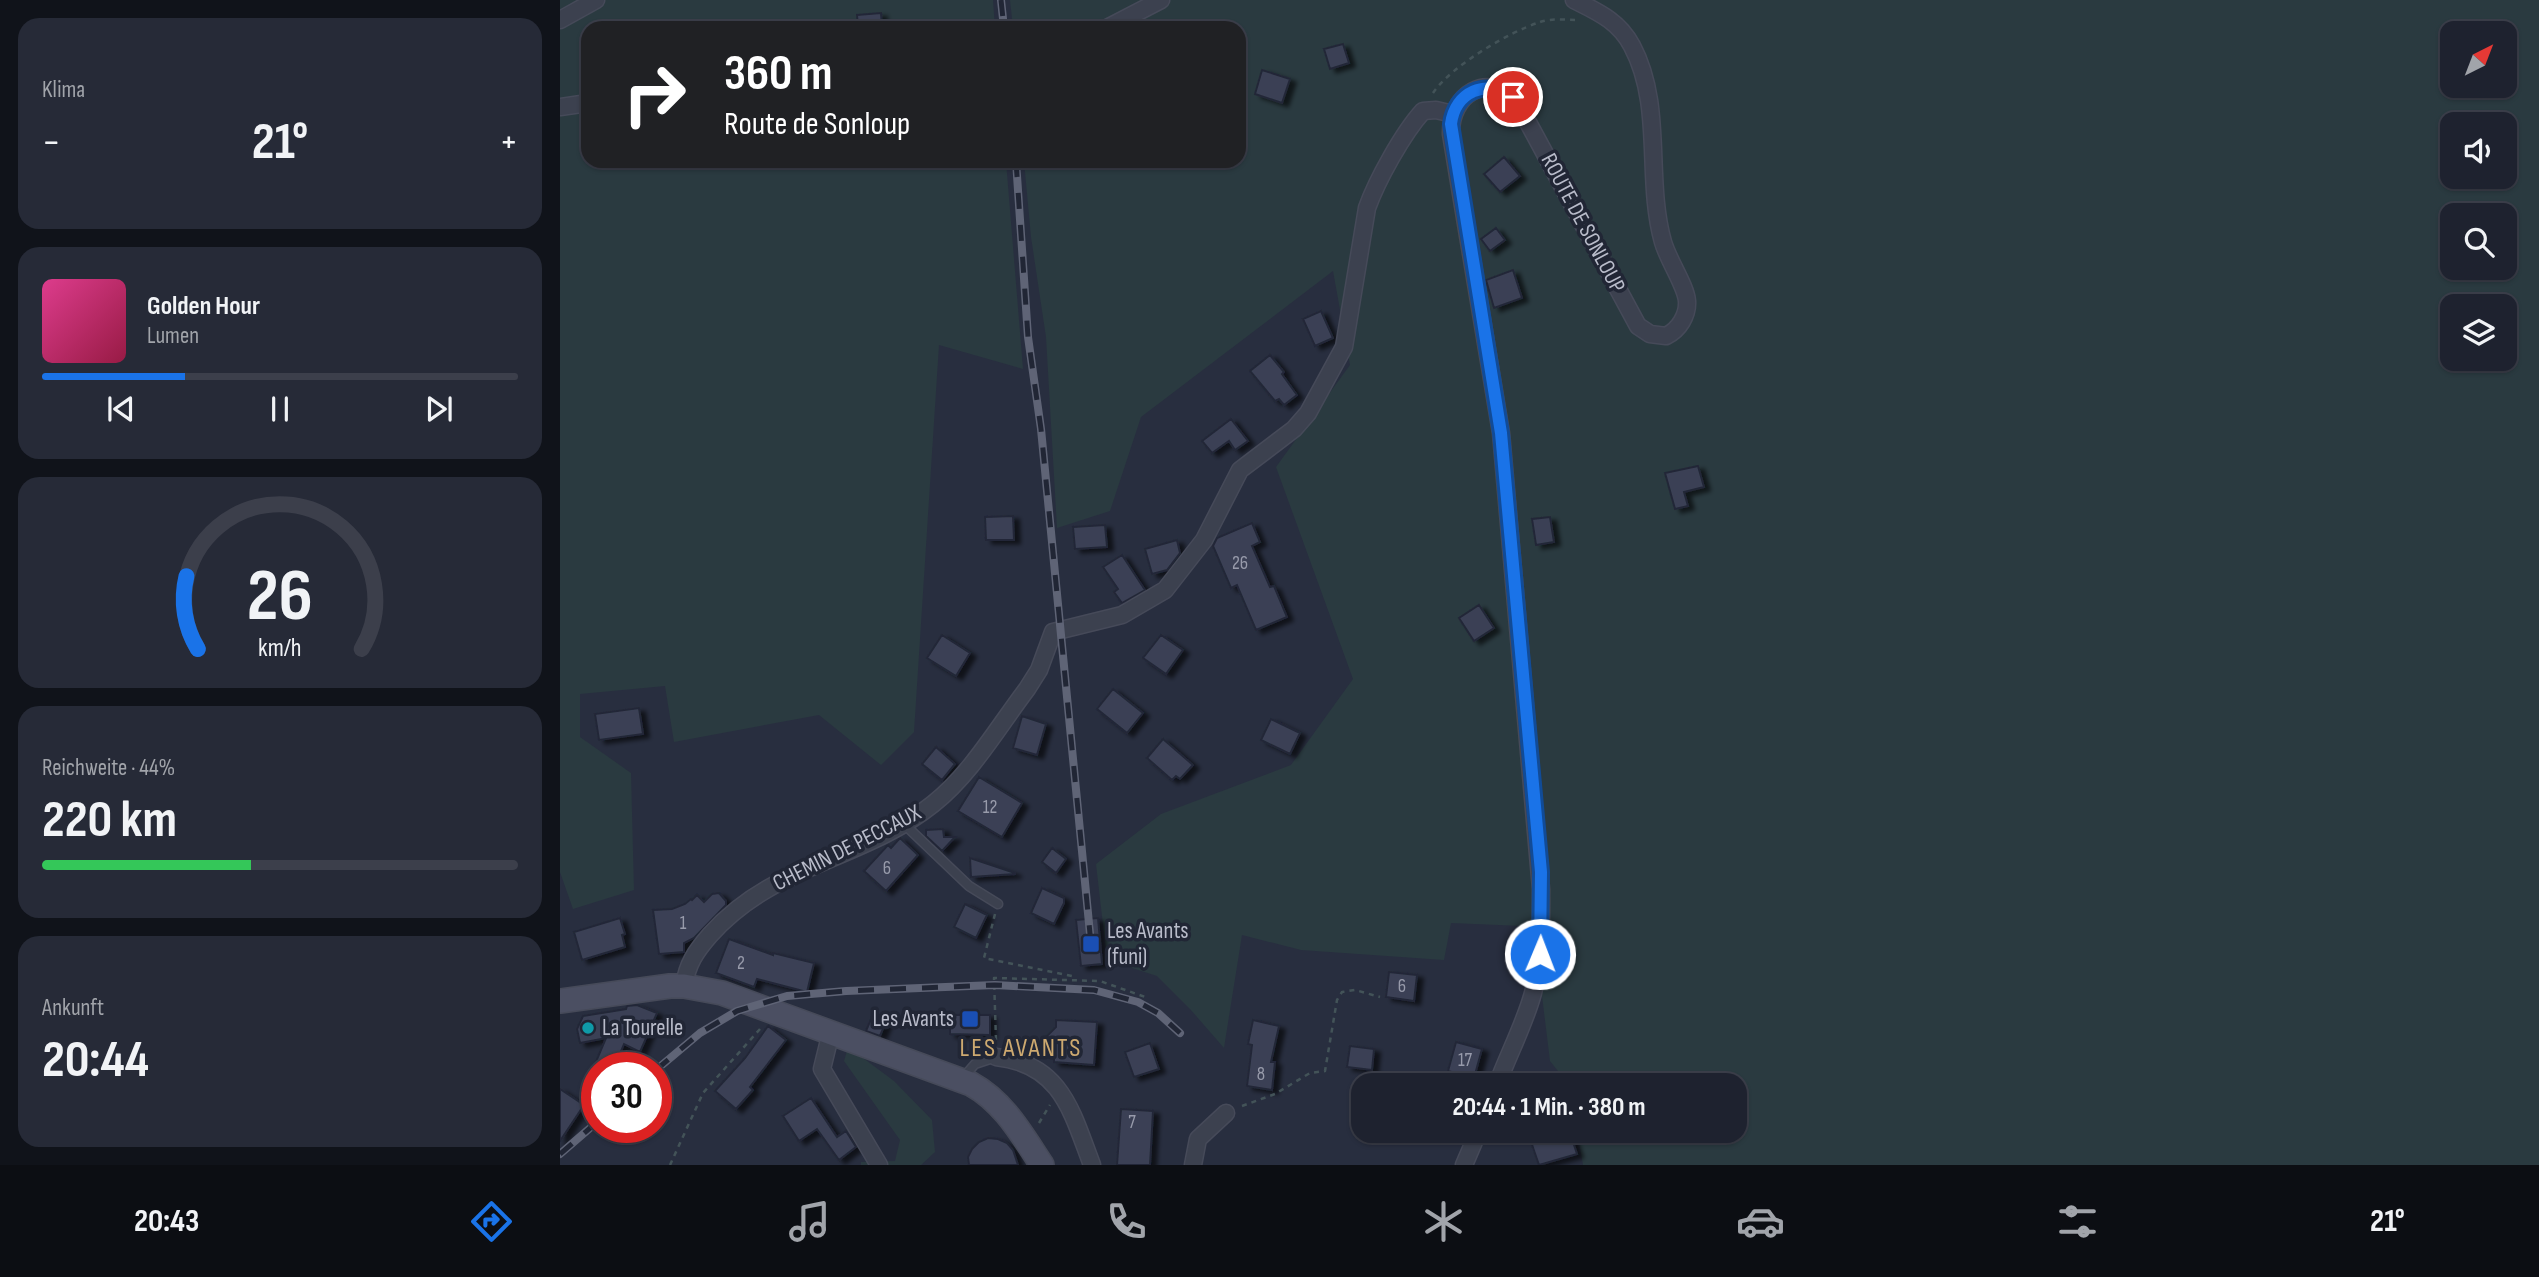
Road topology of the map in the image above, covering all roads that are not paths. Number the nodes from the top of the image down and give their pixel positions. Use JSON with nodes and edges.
{"nodes":[{"id":1,"x":596,"y":0,"type":"edge"},
{"id":2,"x":1161,"y":0,"type":"edge"},
{"id":3,"x":1574,"y":0,"type":"edge"},
{"id":4,"x":560,"y":20,"type":"edge"},
{"id":5,"x":1120,"y":21,"type":"edge"},
{"id":6,"x":581,"y":104,"type":"edge"},
{"id":7,"x":560,"y":107,"type":"edge"},
{"id":8,"x":1453,"y":114,"type":"junction"},
{"id":9,"x":904,"y":824,"type":"junction"},
{"id":10,"x":998,"y":904,"type":"road end"},
{"id":11,"x":684,"y":986,"type":"junction"},
{"id":12,"x":560,"y":1001,"type":"edge"},
{"id":13,"x":831,"y":1032,"type":"junction"},
{"id":14,"x":996,"y":1058,"type":"joint"},
{"id":15,"x":1502,"y":1073,"type":"edge"},
{"id":16,"x":961,"y":1080,"type":"junction"},
{"id":17,"x":1226,"y":1113,"type":"road end"},
{"id":18,"x":1473,"y":1143,"type":"edge"},
{"id":19,"x":879,"y":1165,"type":"edge"},
{"id":20,"x":1042,"y":1165,"type":"edge"},
{"id":21,"x":1092,"y":1165,"type":"edge"},
{"id":22,"x":1193,"y":1165,"type":"edge"},
{"id":23,"x":1464,"y":1165,"type":"edge"}],
"edges":[{"from":1,"to":4,"type":"street"},
{"from":2,"to":5,"type":"street"},
{"from":3,"to":8,"type":"street","name":"ROUTE DE SONLOUP"},
{"from":6,"to":7,"type":"street"},
{"from":8,"to":9,"type":"street","name":"CHEMIN DE PECCAUX"},
{"from":8,"to":15,"type":"street"},
{"from":9,"to":10,"type":"lane"},
{"from":9,"to":11,"type":"street","name":"CHEMIN DE PECCAUX"},
{"from":11,"to":12,"type":"street"},
{"from":11,"to":13,"type":"street"},
{"from":13,"to":16,"type":"street"},
{"from":13,"to":19,"type":"street"},
{"from":14,"to":16,"type":"lane"},
{"from":14,"to":21,"type":"street"},
{"from":16,"to":20,"type":"street"},
{"from":17,"to":22,"type":"street"},
{"from":18,"to":23,"type":"street"}]}
